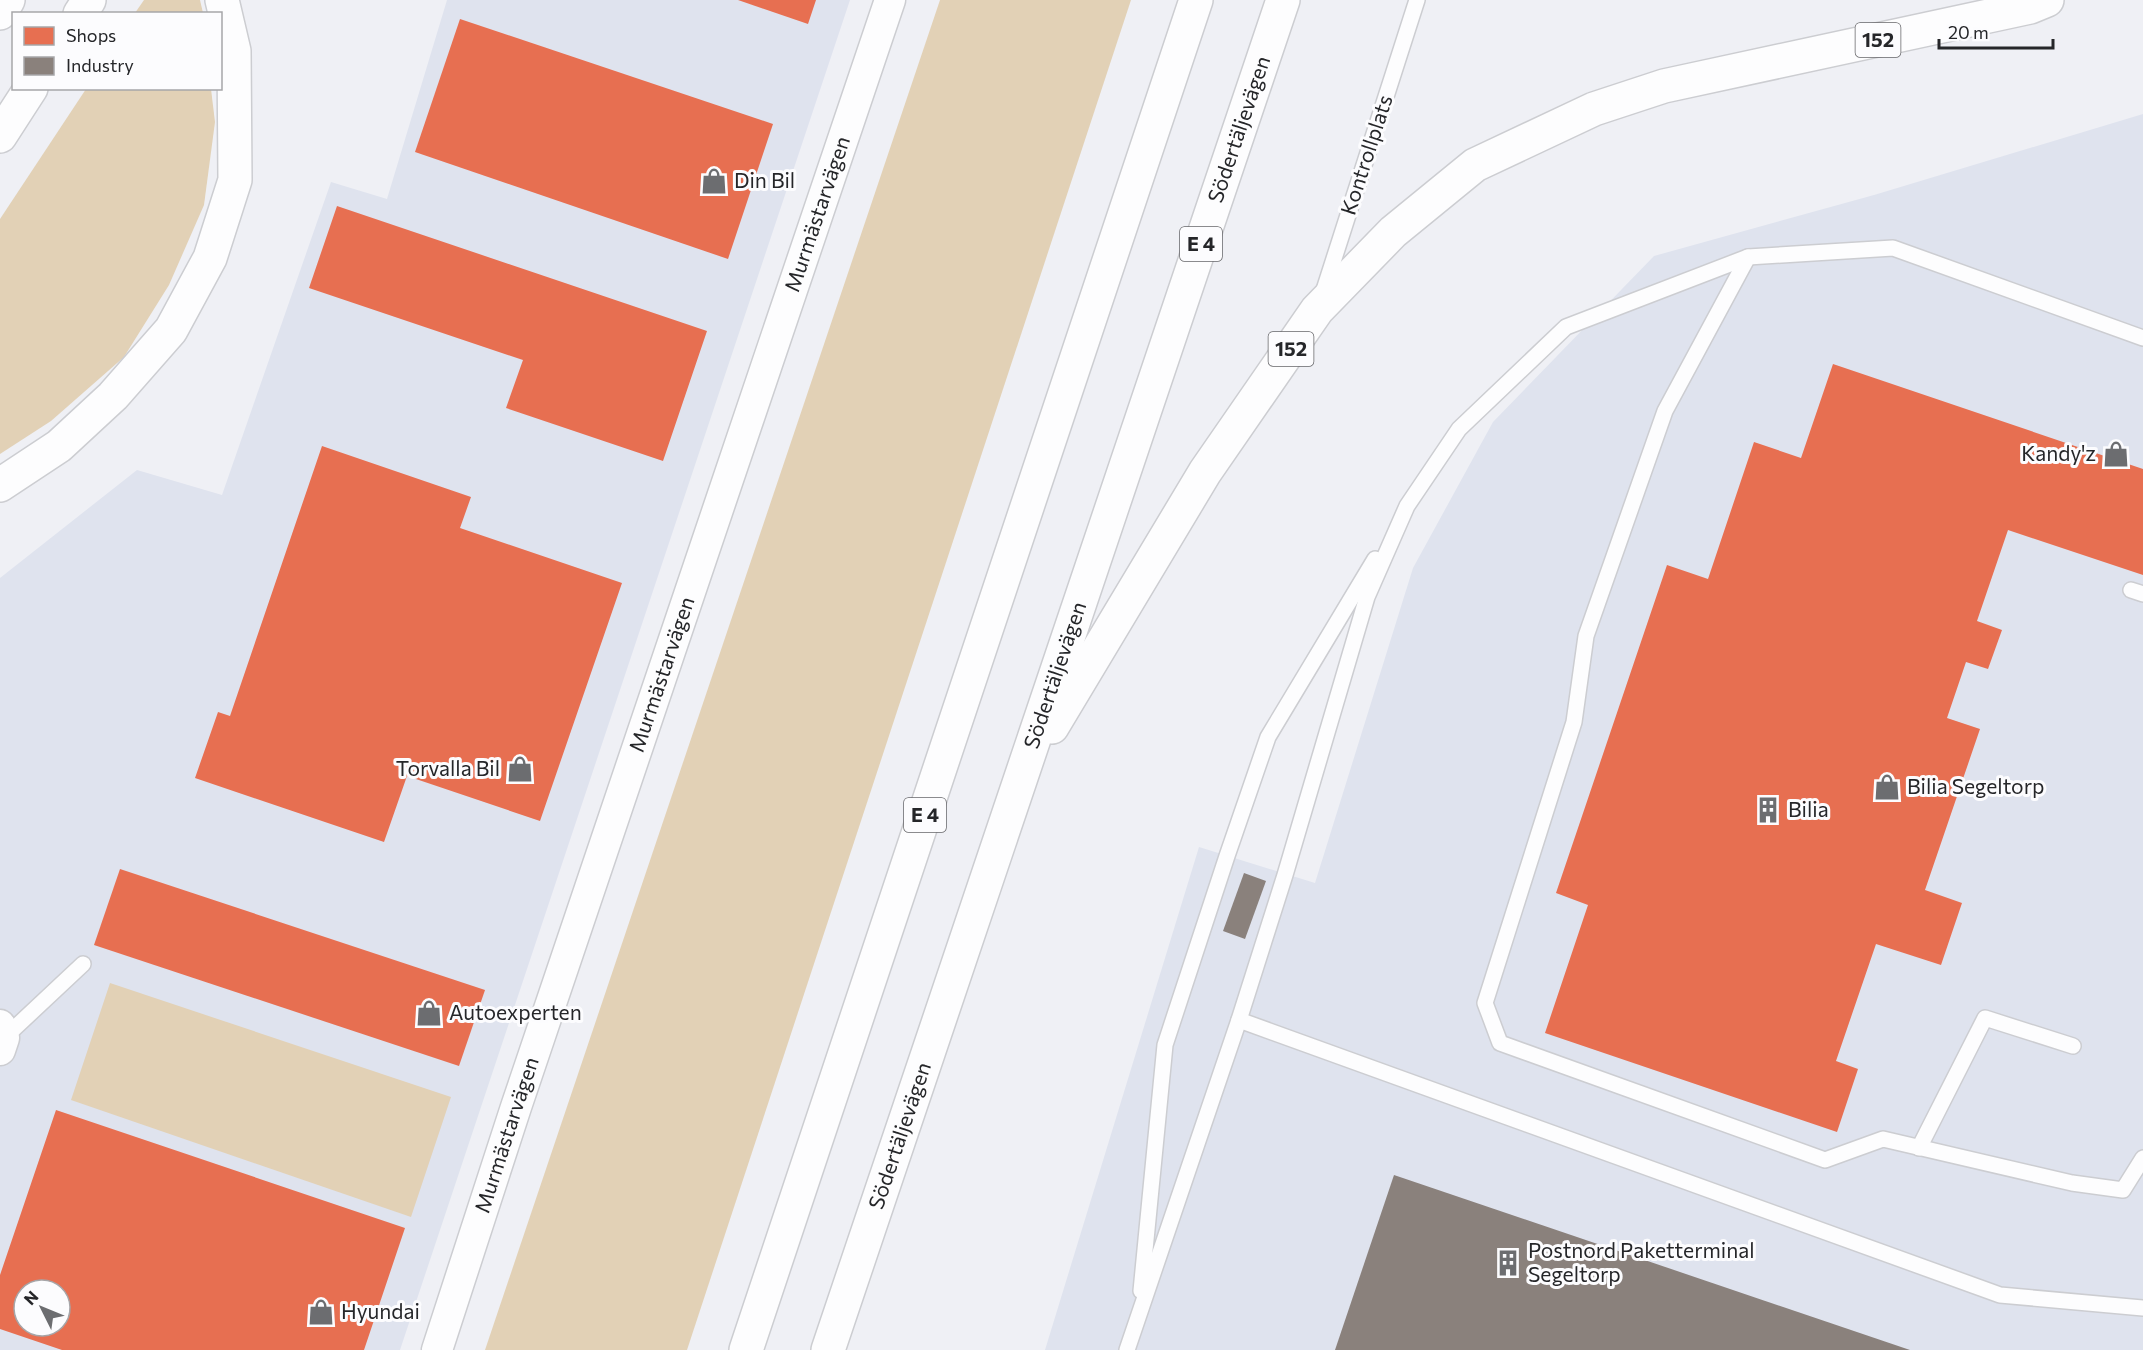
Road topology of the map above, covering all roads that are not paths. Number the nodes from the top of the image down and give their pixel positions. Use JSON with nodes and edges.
{"nodes":[{"id":1,"x":8,"y":0,"type":"edge"},
{"id":2,"x":222,"y":0,"type":"edge"},
{"id":3,"x":890,"y":0,"type":"edge"},
{"id":4,"x":1196,"y":0,"type":"edge"},
{"id":5,"x":1283,"y":0,"type":"edge"},
{"id":6,"x":1417,"y":0,"type":"edge"},
{"id":7,"x":2047,"y":0,"type":"edge"},
{"id":8,"x":0,"y":13,"type":"edge"},
{"id":9,"x":30,"y":90,"type":"edge"},
{"id":10,"x":0,"y":136,"type":"edge"},
{"id":11,"x":1748,"y":257,"type":"junction"},
{"id":12,"x":1317,"y":310,"type":"junction"},
{"id":13,"x":2143,"y":338,"type":"edge"},
{"id":14,"x":0,"y":485,"type":"edge"},
{"id":15,"x":1407,"y":506,"type":"junction"},
{"id":16,"x":1019,"y":783,"type":"junction"},
{"id":17,"x":83,"y":963,"type":"dead end"},
{"id":18,"x":1239,"y":1020,"type":"junction"},
{"id":19,"x":1,"y":1038,"type":"edge"},
{"id":20,"x":2073,"y":1046,"type":"dead end"},
{"id":21,"x":1920,"y":1148,"type":"junction"},
{"id":22,"x":2143,"y":1158,"type":"edge"},
{"id":23,"x":2143,"y":1308,"type":"edge"},
{"id":24,"x":1138,"y":1318,"type":"junction"},
{"id":25,"x":437,"y":1350,"type":"edge"},
{"id":26,"x":746,"y":1350,"type":"edge"},
{"id":27,"x":828,"y":1350,"type":"edge"},
{"id":28,"x":1127,"y":1350,"type":"edge"}],
"edges":[{"from":1,"to":8,"type":"main road"},
{"from":2,"to":14,"type":"main road"},
{"from":3,"to":25,"type":"street","name":"Murmästarvägen"},
{"from":4,"to":26,"type":"main road","number":"E 4"},
{"from":5,"to":16,"type":"main road","name":"Södertäljevägen","number":"E 4"},
{"from":6,"to":12,"type":"lane","name":"Kontrollplats"},
{"from":7,"to":12,"type":"main road","number":"152"},
{"from":9,"to":10,"type":"main road"},
{"from":11,"to":13,"type":"lane"},
{"from":11,"to":15,"type":"lane"},
{"from":11,"to":21,"type":"lane"},
{"from":12,"to":16,"type":"main road","number":"152"},
{"from":15,"to":18,"type":"lane"},
{"from":15,"to":24,"type":"lane"},
{"from":16,"to":27,"type":"main road","name":"Södertäljevägen","number":"E 4"},
{"from":17,"to":19,"type":"lane"},
{"from":18,"to":23,"type":"lane"},
{"from":18,"to":24,"type":"lane"},
{"from":20,"to":21,"type":"lane"},
{"from":21,"to":22,"type":"lane"},
{"from":24,"to":28,"type":"lane"}]}
